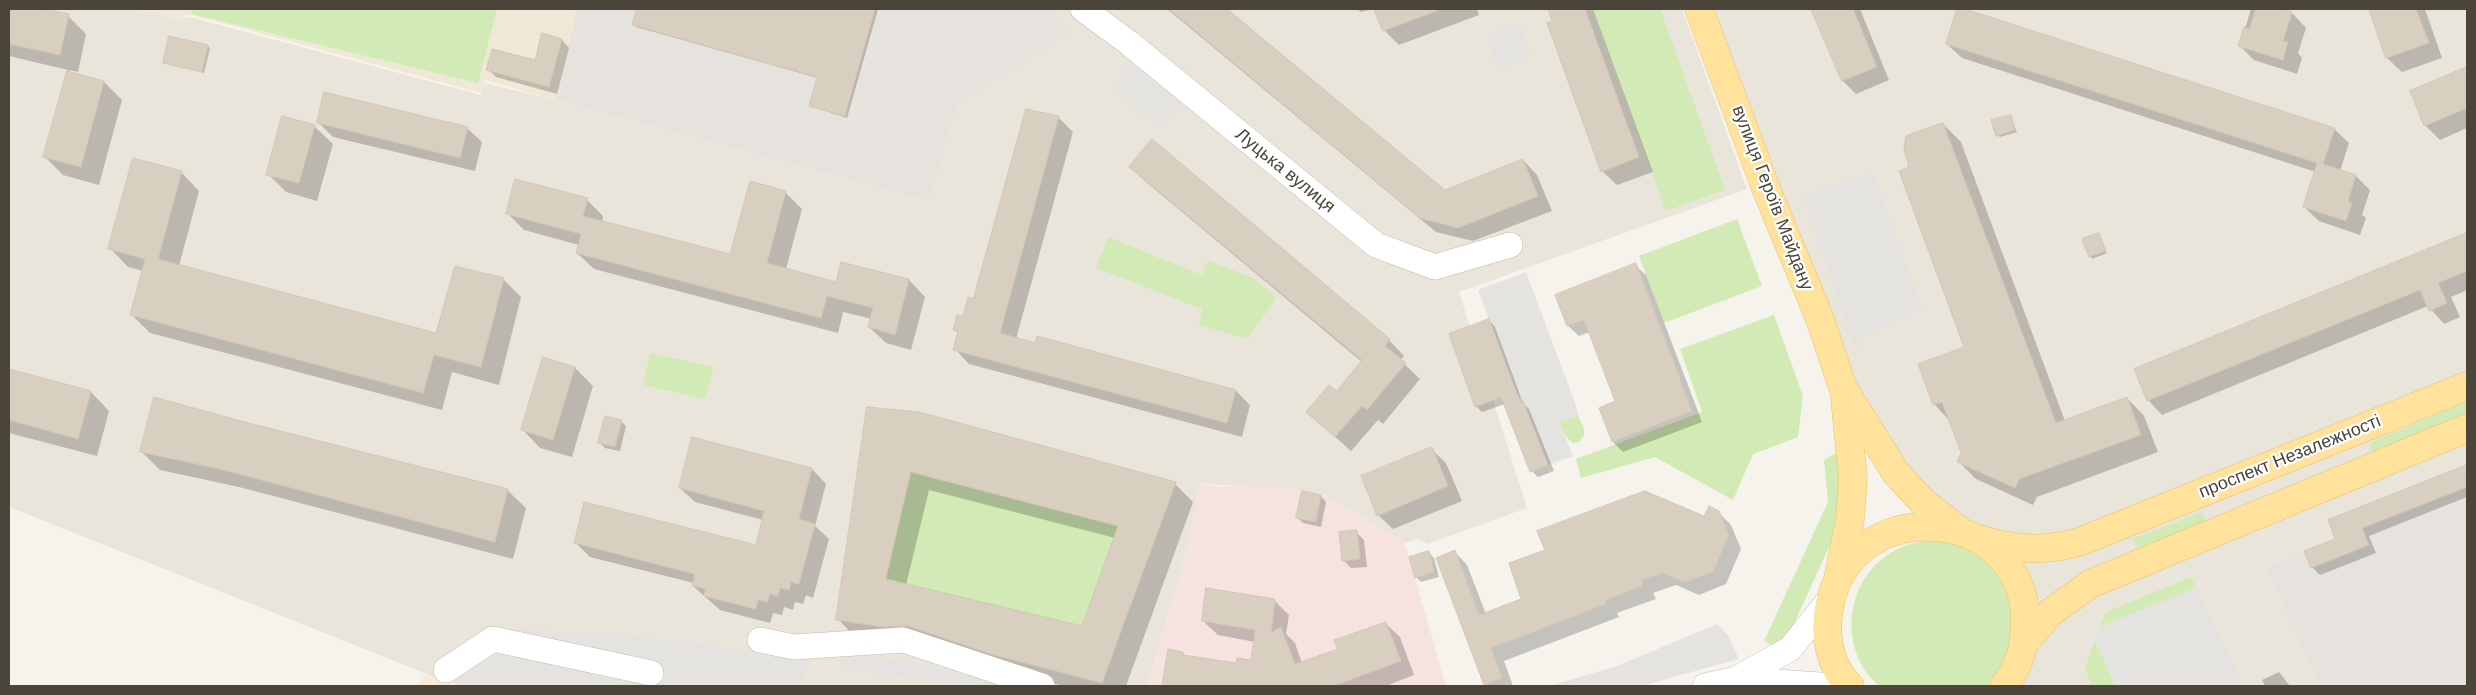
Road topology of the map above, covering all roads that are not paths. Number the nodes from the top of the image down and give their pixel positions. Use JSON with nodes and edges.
{"nodes":[{"id":1,"x":1083,"y":9,"type":"edge"},
{"id":2,"x":1699,"y":9,"type":"edge"},
{"id":3,"x":1510,"y":245,"type":"dead end"},
{"id":4,"x":2467,"y":386,"type":"edge"},
{"id":5,"x":1843,"y":388,"type":"junction"},
{"id":6,"x":2467,"y":428,"type":"edge"},
{"id":7,"x":1968,"y":535,"type":"junction"},
{"id":8,"x":1834,"y":588,"type":"junction"},
{"id":9,"x":760,"y":640,"type":"dead end"},
{"id":10,"x":2025,"y":642,"type":"junction"},
{"id":11,"x":446,"y":670,"type":"dead end"},
{"id":12,"x":651,"y":673,"type":"dead end"},
{"id":13,"x":1736,"y":679,"type":"junction"},
{"id":14,"x":2009,"y":683,"type":"edge"},
{"id":15,"x":1042,"y":686,"type":"edge"},
{"id":16,"x":1705,"y":686,"type":"edge"},
{"id":17,"x":1833,"y":686,"type":"edge"},
{"id":18,"x":1850,"y":686,"type":"edge"}],
"edges":[{"from":1,"to":3,"type":"street","name":"Луцька вулиця"},
{"from":2,"to":5,"type":"main road","name":"вулиця Героїв Майдану"},
{"from":4,"to":7,"type":"main road","name":"проспект Незалежності"},
{"from":5,"to":7,"type":"main road"},
{"from":5,"to":8,"type":"main road"},
{"from":6,"to":10,"type":"main road"},
{"from":7,"to":8,"type":"main road","name":"проспект Незалежності"},
{"from":7,"to":10,"type":"main road"},
{"from":8,"to":13,"type":"street"},
{"from":8,"to":18,"type":"main road"},
{"from":9,"to":15,"type":"street"},
{"from":10,"to":14,"type":"main road"},
{"from":11,"to":12,"type":"street"},
{"from":13,"to":16,"type":"street"},
{"from":13,"to":17,"type":"street"}]}
